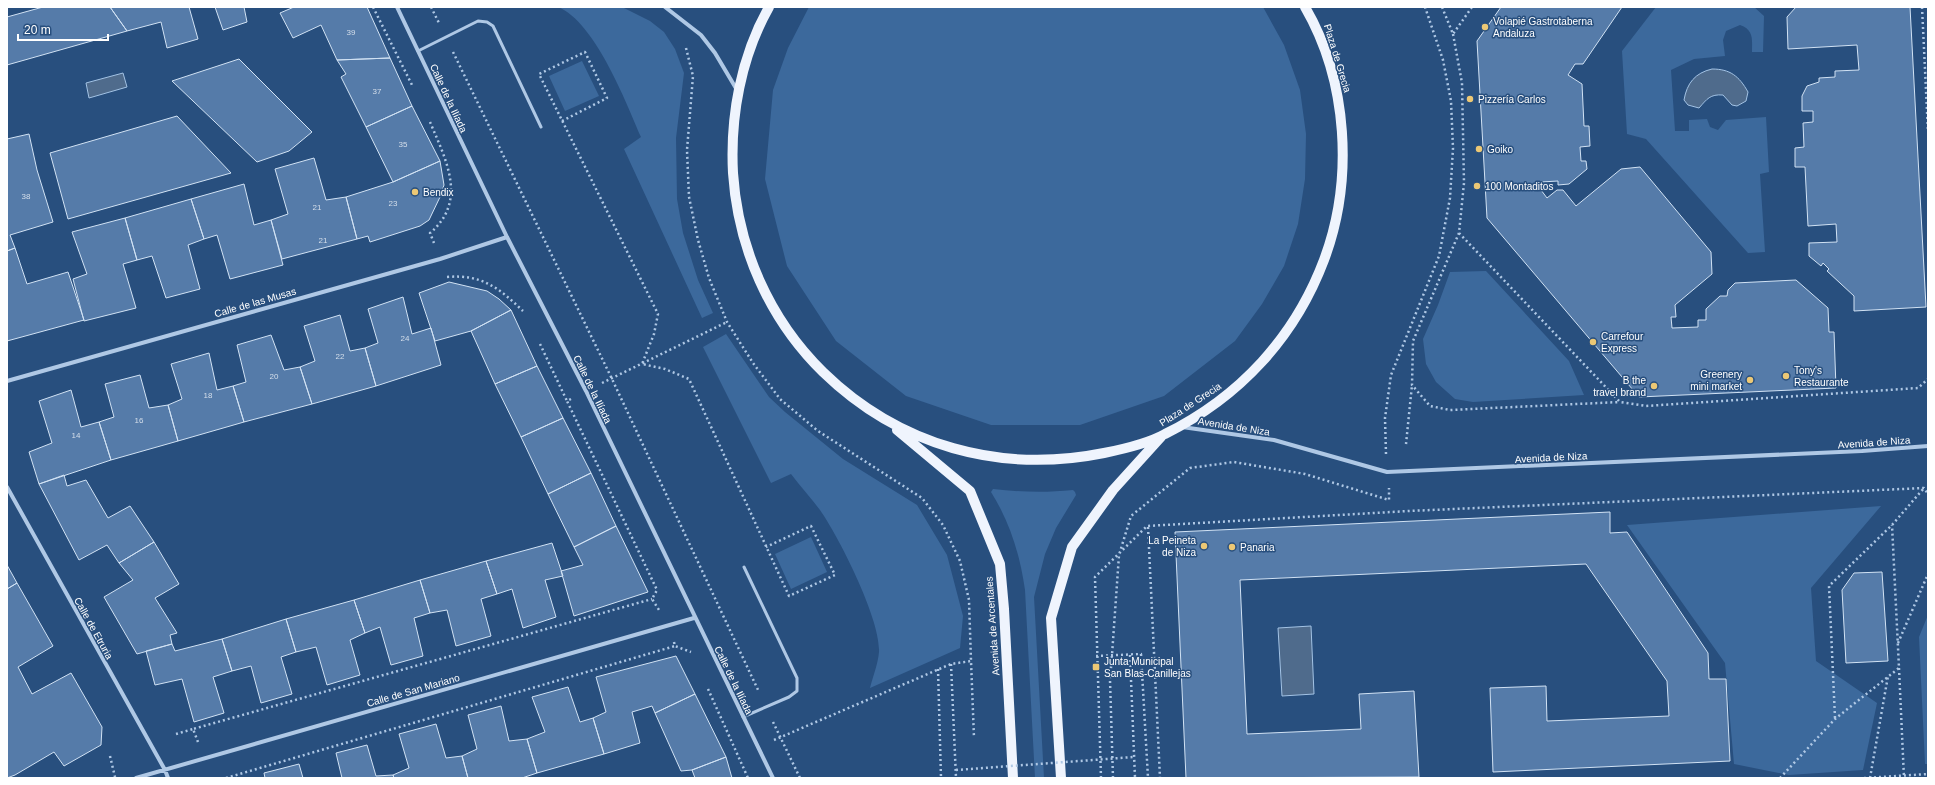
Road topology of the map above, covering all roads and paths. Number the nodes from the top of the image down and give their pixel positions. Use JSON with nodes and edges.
{"nodes":[{"id":1,"x":373,"y":7,"type":"edge"},
{"id":2,"x":398,"y":7,"type":"edge"},
{"id":3,"x":431,"y":7,"type":"edge"},
{"id":4,"x":665,"y":7,"type":"edge"},
{"id":5,"x":769,"y":7,"type":"edge"},
{"id":6,"x":1305,"y":7,"type":"edge"},
{"id":7,"x":1425,"y":7,"type":"edge"},
{"id":8,"x":1442,"y":7,"type":"edge"},
{"id":9,"x":1472,"y":7,"type":"edge"},
{"id":10,"x":1922,"y":7,"type":"edge"},
{"id":11,"x":1453,"y":34,"type":"junction"},
{"id":12,"x":446,"y":38,"type":"junction"},
{"id":13,"x":418,"y":51,"type":"junction"},
{"id":14,"x":415,"y":91,"type":"dead end"},
{"id":15,"x":738,"y":92,"type":"junction"},
{"id":16,"x":429,"y":119,"type":"dead end"},
{"id":17,"x":562,"y":120,"type":"junction"},
{"id":18,"x":541,"y":127,"type":"dead end"},
{"id":19,"x":1928,"y":132,"type":"edge"},
{"id":20,"x":1459,"y":233,"type":"junction"},
{"id":21,"x":506,"y":237,"type":"junction"},
{"id":22,"x":440,"y":259,"type":"junction"},
{"id":23,"x":527,"y":318,"type":"dead end"},
{"id":24,"x":727,"y":322,"type":"dead end"},
{"id":25,"x":537,"y":339,"type":"dead end"},
{"id":26,"x":663,"y":354,"type":"dead end"},
{"id":27,"x":1928,"y":379,"type":"edge"},
{"id":28,"x":7,"y":381,"type":"edge"},
{"id":29,"x":1412,"y":385,"type":"junction"},
{"id":30,"x":567,"y":401,"type":"dead end"},
{"id":31,"x":1620,"y":402,"type":"junction"},
{"id":32,"x":886,"y":421,"type":"junction"},
{"id":33,"x":1180,"y":426,"type":"junction"},
{"id":34,"x":1162,"y":436,"type":"junction"},
{"id":35,"x":1406,"y":444,"type":"dead end"},
{"id":36,"x":1928,"y":446,"type":"edge"},
{"id":37,"x":1386,"y":447,"type":"dead end"},
{"id":38,"x":7,"y":487,"type":"edge"},
{"id":39,"x":1924,"y":488,"type":"junction"},
{"id":40,"x":1389,"y":493,"type":"dead end"},
{"id":41,"x":1928,"y":494,"type":"edge"},
{"id":42,"x":1892,"y":525,"type":"junction"},
{"id":43,"x":1148,"y":526,"type":"junction"},
{"id":44,"x":766,"y":547,"type":"junction"},
{"id":45,"x":1119,"y":556,"type":"junction"},
{"id":46,"x":744,"y":567,"type":"dead end"},
{"id":47,"x":1928,"y":574,"type":"edge"},
{"id":48,"x":652,"y":599,"type":"dead end"},
{"id":49,"x":694,"y":618,"type":"junction"},
{"id":50,"x":1898,"y":644,"type":"junction"},
{"id":51,"x":676,"y":646,"type":"dead end"},
{"id":52,"x":1130,"y":654,"type":"junction"},
{"id":53,"x":1112,"y":655,"type":"junction"},
{"id":54,"x":1096,"y":656,"type":"junction"},
{"id":55,"x":950,"y":664,"type":"junction"},
{"id":56,"x":1899,"y":668,"type":"junction"},
{"id":57,"x":938,"y":669,"type":"junction"},
{"id":58,"x":1888,"y":676,"type":"junction"},
{"id":59,"x":766,"y":706,"type":"junction"},
{"id":60,"x":743,"y":717,"type":"junction"},
{"id":61,"x":1835,"y":719,"type":"junction"},
{"id":62,"x":193,"y":729,"type":"junction"},
{"id":63,"x":176,"y":734,"type":"dead end"},
{"id":64,"x":780,"y":737,"type":"junction"},
{"id":65,"x":974,"y":738,"type":"dead end"},
{"id":66,"x":198,"y":743,"type":"dead end"},
{"id":67,"x":110,"y":756,"type":"dead end"},
{"id":68,"x":1134,"y":757,"type":"junction"},
{"id":69,"x":165,"y":770,"type":"junction"},
{"id":70,"x":956,"y":770,"type":"junction"},
{"id":71,"x":1928,"y":774,"type":"edge"},
{"id":72,"x":115,"y":777,"type":"dead end"},
{"id":73,"x":1904,"y":777,"type":"edge"},
{"id":74,"x":136,"y":778,"type":"edge"},
{"id":75,"x":168,"y":778,"type":"edge"},
{"id":76,"x":226,"y":778,"type":"edge"},
{"id":77,"x":773,"y":778,"type":"edge"},
{"id":78,"x":800,"y":778,"type":"edge"},
{"id":79,"x":941,"y":778,"type":"edge"},
{"id":80,"x":956,"y":778,"type":"edge"},
{"id":81,"x":1013,"y":778,"type":"edge"},
{"id":82,"x":1060,"y":778,"type":"edge"},
{"id":83,"x":1101,"y":778,"type":"edge"},
{"id":84,"x":1113,"y":778,"type":"edge"},
{"id":85,"x":1135,"y":778,"type":"edge"},
{"id":86,"x":1148,"y":778,"type":"edge"},
{"id":87,"x":1160,"y":778,"type":"edge"},
{"id":88,"x":1780,"y":778,"type":"edge"},
{"id":89,"x":1864,"y":778,"type":"edge"},
{"id":90,"x":1870,"y":778,"type":"edge"}],
"edges":[{"from":1,"to":14,"type":"path"},
{"from":2,"to":13,"type":"street","name":"Calle de la Ilíada"},
{"from":3,"to":12,"type":"path"},
{"from":4,"to":15,"type":"street"},
{"from":5,"to":15,"type":"main road","name":"Plaza de Grecia"},
{"from":6,"to":33,"type":"main road","name":"Plaza de Grecia"},
{"from":7,"to":37,"type":"path"},
{"from":8,"to":11,"type":"path"},
{"from":9,"to":11,"type":"path"},
{"from":10,"to":19,"type":"path"},
{"from":11,"to":20,"type":"path"},
{"from":12,"to":13,"type":"lane"},
{"from":12,"to":18,"type":"lane"},
{"from":12,"to":59,"type":"path"},
{"from":13,"to":21,"type":"street","name":"Calle de la Ilíada"},
{"from":15,"to":32,"type":"main road","name":"Plaza de Grecia"},
{"from":16,"to":22,"type":"path"},
{"from":17,"to":17,"type":"path"},
{"from":17,"to":44,"type":"path"},
{"from":20,"to":29,"type":"path"},
{"from":20,"to":31,"type":"path"},
{"from":21,"to":22,"type":"street","name":"Calle de las Musas"},
{"from":21,"to":49,"type":"street","name":"Calle de la Ilíada"},
{"from":22,"to":23,"type":"path"},
{"from":22,"to":28,"type":"street","name":"Calle de las Musas"},
{"from":24,"to":26,"type":"path"},
{"from":25,"to":30,"type":"path"},
{"from":27,"to":31,"type":"path"},
{"from":29,"to":31,"type":"path"},
{"from":29,"to":35,"type":"path"},
{"from":32,"to":34,"type":"main road","name":"Plaza de Grecia"},
{"from":32,"to":81,"type":"main road","name":"Avenida de Arcentales"},
{"from":33,"to":34,"type":"main road","name":"Plaza de Grecia"},
{"from":33,"to":36,"type":"street","name":"Avenida de Niza"},
{"from":34,"to":82,"type":"main road"},
{"from":38,"to":69,"type":"street","name":"Calle de Etruria"},
{"from":39,"to":41,"type":"path"},
{"from":39,"to":42,"type":"path"},
{"from":39,"to":43,"type":"path"},
{"from":40,"to":45,"type":"path"},
{"from":42,"to":50,"type":"path"},
{"from":42,"to":61,"type":"path"},
{"from":43,"to":45,"type":"path"},
{"from":43,"to":87,"type":"path"},
{"from":44,"to":44,"type":"path"},
{"from":45,"to":53,"type":"path"},
{"from":45,"to":54,"type":"path"},
{"from":46,"to":59,"type":"lane"},
{"from":47,"to":50,"type":"path"},
{"from":48,"to":62,"type":"path"},
{"from":49,"to":60,"type":"street","name":"Calle de la Ilíada"},
{"from":49,"to":69,"type":"street","name":"Calle de San Mariano"},
{"from":50,"to":56,"type":"path"},
{"from":51,"to":76,"type":"path"},
{"from":52,"to":53,"type":"path"},
{"from":52,"to":68,"type":"path"},
{"from":52,"to":86,"type":"path"},
{"from":53,"to":54,"type":"path"},
{"from":53,"to":84,"type":"path"},
{"from":54,"to":83,"type":"path"},
{"from":55,"to":57,"type":"path"},
{"from":55,"to":65,"type":"path"},
{"from":55,"to":70,"type":"path"},
{"from":56,"to":58,"type":"path"},
{"from":56,"to":73,"type":"path"},
{"from":57,"to":64,"type":"path"},
{"from":57,"to":79,"type":"path"},
{"from":58,"to":61,"type":"path"},
{"from":58,"to":90,"type":"path"},
{"from":59,"to":60,"type":"lane"},
{"from":59,"to":64,"type":"path"},
{"from":60,"to":77,"type":"street","name":"Calle de la Ilíada"},
{"from":61,"to":88,"type":"path"},
{"from":62,"to":63,"type":"path"},
{"from":62,"to":66,"type":"path"},
{"from":64,"to":78,"type":"path"},
{"from":67,"to":72,"type":"path"},
{"from":68,"to":70,"type":"path","bridge":true},
{"from":68,"to":85,"type":"path"},
{"from":69,"to":74,"type":"street","name":"Calle de San Mariano"},
{"from":69,"to":75,"type":"street","name":"Calle de Etruria"},
{"from":70,"to":80,"type":"path"},
{"from":71,"to":73,"type":"path"},
{"from":73,"to":90,"type":"path"},
{"from":89,"to":90,"type":"path"}]}
